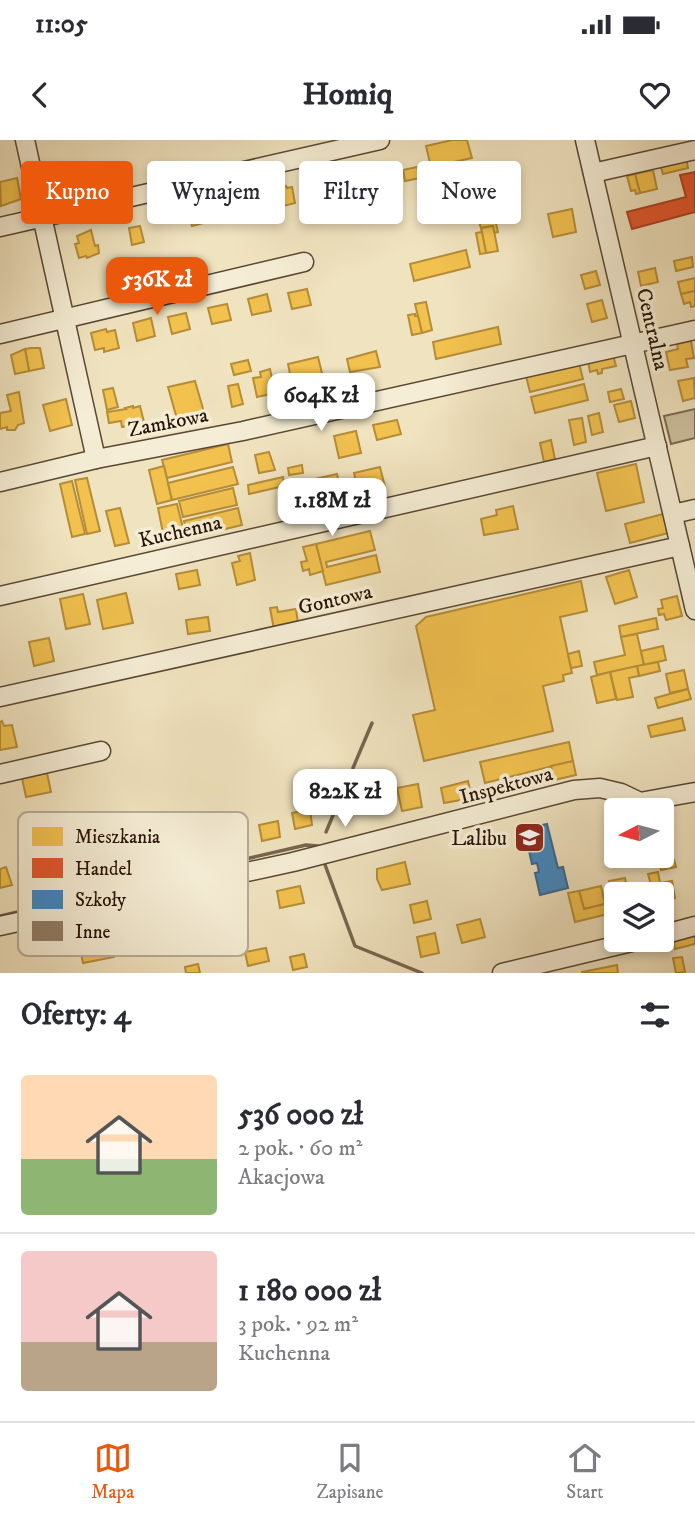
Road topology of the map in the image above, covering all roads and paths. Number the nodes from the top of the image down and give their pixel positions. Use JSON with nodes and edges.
{"nodes":[{"id":1,"x":25,"y":140,"type":"edge"},
{"id":2,"x":380,"y":140,"type":"edge"},
{"id":3,"x":585,"y":140,"type":"edge"},
{"id":4,"x":695,"y":150,"type":"edge"},
{"id":5,"x":30,"y":161,"type":"edge"},
{"id":6,"x":593,"y":173,"type":"junction"},
{"id":7,"x":133,"y":197,"type":"edge"},
{"id":8,"x":21,"y":222,"type":"edge"},
{"id":9,"x":43,"y":224,"type":"edge"},
{"id":10,"x":0,"y":227,"type":"edge"},
{"id":11,"x":304,"y":262,"type":"dead end"},
{"id":12,"x":65,"y":319,"type":"junction"},
{"id":13,"x":695,"y":330,"type":"edge"},
{"id":14,"x":0,"y":334,"type":"edge"},
{"id":15,"x":633,"y":344,"type":"junction"},
{"id":16,"x":657,"y":446,"type":"junction"},
{"id":17,"x":96,"y":459,"type":"junction"},
{"id":18,"x":0,"y":482,"type":"edge"},
{"id":19,"x":695,"y":509,"type":"edge"},
{"id":20,"x":673,"y":513,"type":"junction"},
{"id":21,"x":680,"y":546,"type":"junction"},
{"id":22,"x":0,"y":596,"type":"edge"},
{"id":23,"x":694,"y":598,"type":"edge"},
{"id":24,"x":0,"y":697,"type":"edge"},
{"id":25,"x":101,"y":751,"type":"dead end"},
{"id":26,"x":0,"y":774,"type":"edge"},
{"id":27,"x":695,"y":792,"type":"edge"},
{"id":28,"x":248,"y":872,"type":"edge"},
{"id":29,"x":18,"y":922,"type":"edge"},
{"id":30,"x":0,"y":926,"type":"edge"},
{"id":31,"x":695,"y":926,"type":"edge"},
{"id":32,"x":674,"y":931,"type":"edge"},
{"id":33,"x":604,"y":949,"type":"edge"},
{"id":34,"x":502,"y":973,"type":"edge"}],
"edges":[{"from":1,"to":5,"type":"street"},
{"from":2,"to":7,"type":"street"},
{"from":3,"to":6,"type":"street","name":"Centralna"},
{"from":4,"to":6,"type":"street"},
{"from":6,"to":15,"type":"street","name":"Centralna"},
{"from":8,"to":10,"type":"street"},
{"from":9,"to":12,"type":"street"},
{"from":11,"to":12,"type":"street"},
{"from":12,"to":14,"type":"street"},
{"from":12,"to":17,"type":"street"},
{"from":13,"to":15,"type":"street","name":"Zamkowa"},
{"from":15,"to":16,"type":"street","name":"Centralna"},
{"from":15,"to":17,"type":"street","name":"Zamkowa"},
{"from":16,"to":20,"type":"street","name":"Centralna"},
{"from":16,"to":22,"type":"street","name":"Kuchenna"},
{"from":17,"to":18,"type":"street","name":"Zamkowa"},
{"from":19,"to":20,"type":"street"},
{"from":20,"to":21,"type":"street","name":"Centralna"},
{"from":21,"to":23,"type":"street","name":"Centralna"},
{"from":21,"to":24,"type":"street","name":"Gontowa"},
{"from":25,"to":26,"type":"street"},
{"from":27,"to":28,"type":"street","name":"Inspektowa"},
{"from":29,"to":30,"type":"street","name":"Inspektowa"},
{"from":31,"to":32,"type":"street"},
{"from":33,"to":34,"type":"street"}]}
